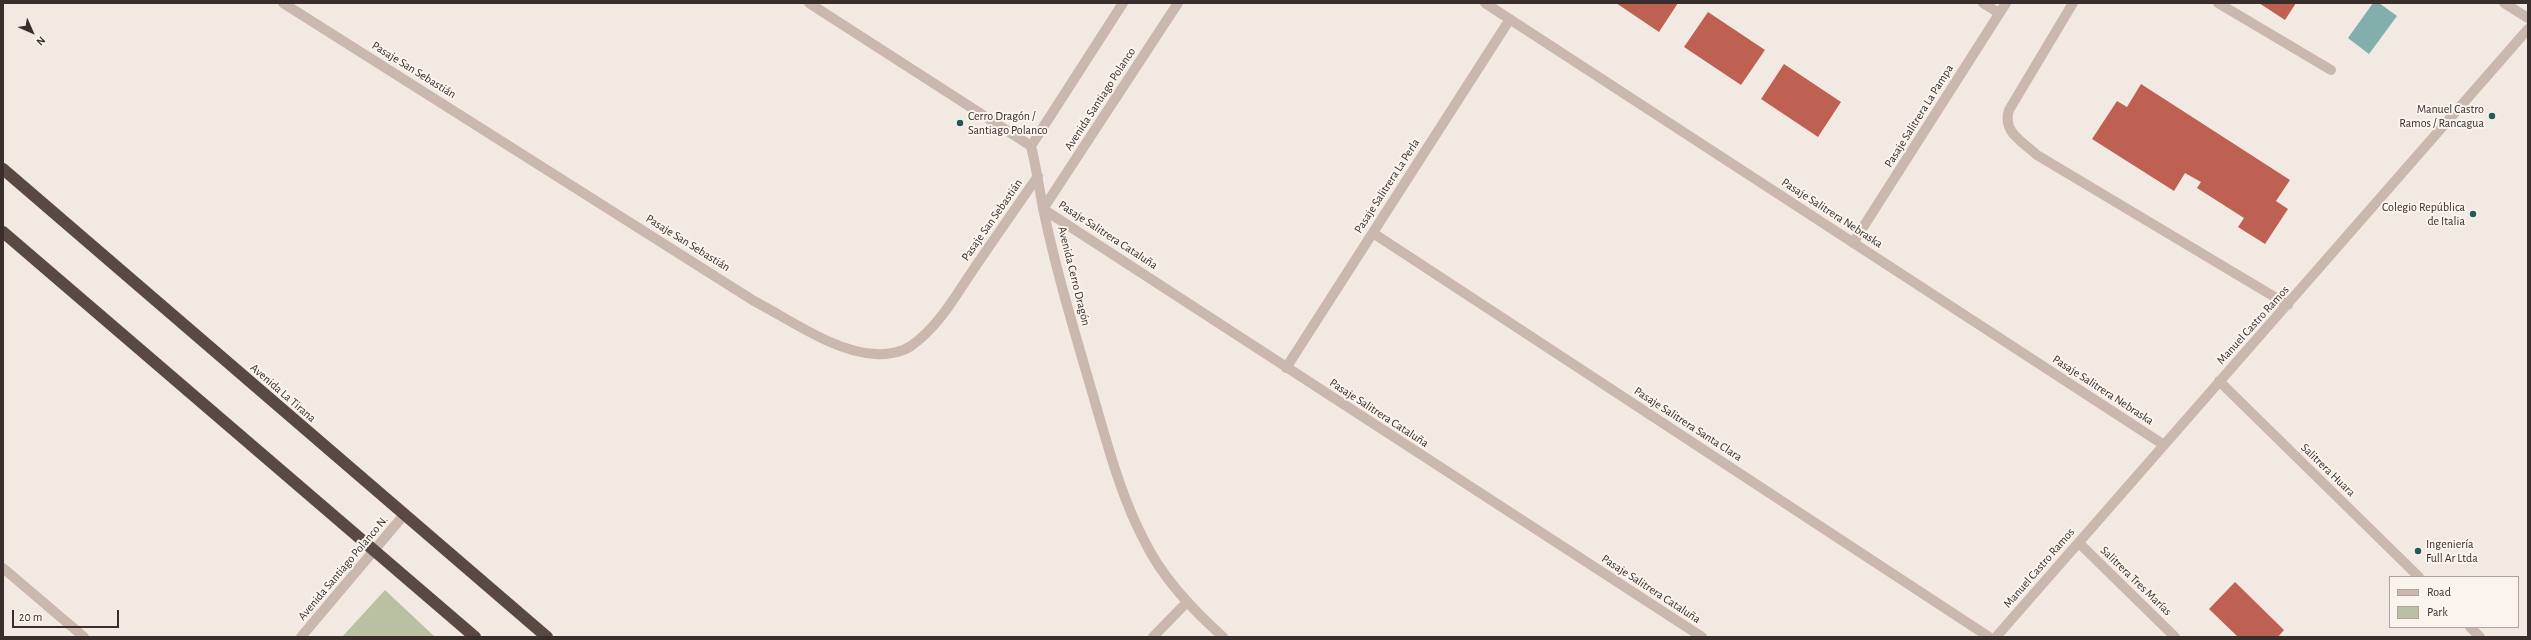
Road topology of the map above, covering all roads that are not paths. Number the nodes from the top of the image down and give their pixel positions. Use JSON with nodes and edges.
{"nodes":[{"id":1,"x":283,"y":3,"type":"edge"},
{"id":2,"x":809,"y":3,"type":"edge"},
{"id":3,"x":1123,"y":3,"type":"edge"},
{"id":4,"x":1178,"y":3,"type":"edge"},
{"id":5,"x":1485,"y":3,"type":"edge"},
{"id":6,"x":1983,"y":3,"type":"edge"},
{"id":7,"x":2006,"y":3,"type":"edge"},
{"id":8,"x":2072,"y":3,"type":"edge"},
{"id":9,"x":2218,"y":3,"type":"edge"},
{"id":10,"x":2504,"y":3,"type":"edge"},
{"id":11,"x":1999,"y":13,"type":"junction"},
{"id":12,"x":2528,"y":18,"type":"edge"},
{"id":13,"x":1510,"y":19,"type":"junction"},
{"id":14,"x":2528,"y":29,"type":"edge"},
{"id":15,"x":2331,"y":70,"type":"dead end"},
{"id":16,"x":1031,"y":146,"type":"junction"},
{"id":17,"x":3,"y":169,"type":"edge"},
{"id":18,"x":1038,"y":176,"type":"junction"},
{"id":19,"x":1043,"y":208,"type":"junction"},
{"id":20,"x":3,"y":232,"type":"edge"},
{"id":21,"x":1373,"y":233,"type":"junction"},
{"id":22,"x":1853,"y":243,"type":"junction"},
{"id":23,"x":2288,"y":305,"type":"junction"},
{"id":24,"x":1286,"y":368,"type":"junction"},
{"id":25,"x":2219,"y":381,"type":"junction"},
{"id":26,"x":2164,"y":445,"type":"junction"},
{"id":27,"x":404,"y":516,"type":"junction"},
{"id":28,"x":2079,"y":543,"type":"junction"},
{"id":29,"x":374,"y":550,"type":"junction"},
{"id":30,"x":3,"y":568,"type":"edge"},
{"id":31,"x":2418,"y":576,"type":"edge"},
{"id":32,"x":1187,"y":602,"type":"junction"},
{"id":33,"x":2471,"y":628,"type":"edge"},
{"id":34,"x":84,"y":637,"type":"edge"},
{"id":35,"x":301,"y":637,"type":"edge"},
{"id":36,"x":475,"y":637,"type":"edge"},
{"id":37,"x":547,"y":637,"type":"edge"},
{"id":38,"x":1153,"y":637,"type":"edge"},
{"id":39,"x":1223,"y":637,"type":"edge"},
{"id":40,"x":1702,"y":637,"type":"edge"},
{"id":41,"x":1989,"y":637,"type":"edge"},
{"id":42,"x":1996,"y":637,"type":"edge"},
{"id":43,"x":2175,"y":637,"type":"edge"},
{"id":44,"x":2480,"y":637,"type":"edge"}],
"edges":[{"from":1,"to":18,"type":"street","name":"Pasaje San Sebastián"},
{"from":2,"to":16,"type":"street"},
{"from":3,"to":16,"type":"street"},
{"from":4,"to":19,"type":"street","name":"Avenida Santiago Polanco"},
{"from":5,"to":13,"type":"street","name":"Pasaje Salitrera Nebraska"},
{"from":6,"to":11,"type":"street"},
{"from":7,"to":11,"type":"street","name":"Pasaje Salitrera La Pampa"},
{"from":8,"to":23,"type":"street"},
{"from":9,"to":15,"type":"street"},
{"from":10,"to":12,"type":"street"},
{"from":11,"to":22,"type":"street","name":"Pasaje Salitrera La Pampa"},
{"from":13,"to":21,"type":"street","name":"Pasaje Salitrera La Perla"},
{"from":13,"to":22,"type":"street","name":"Pasaje Salitrera Nebraska"},
{"from":14,"to":23,"type":"street","name":"Manuel Castro Ramos"},
{"from":16,"to":18,"type":"street","name":"Avenida Cerro Dragón"},
{"from":17,"to":27,"type":"highway","name":"Avenida La Tirana"},
{"from":18,"to":19,"type":"street","name":"Avenida Cerro Dragón"},
{"from":19,"to":24,"type":"street","name":"Pasaje Salitrera Cataluña"},
{"from":19,"to":32,"type":"street","name":"Avenida Cerro Dragón"},
{"from":20,"to":29,"type":"highway"},
{"from":21,"to":24,"type":"street","name":"Pasaje Salitrera La Perla"},
{"from":21,"to":41,"type":"street","name":"Pasaje Salitrera Santa Clara"},
{"from":22,"to":26,"type":"street","name":"Pasaje Salitrera Nebraska"},
{"from":23,"to":25,"type":"street","name":"Manuel Castro Ramos"},
{"from":24,"to":40,"type":"street","name":"Pasaje Salitrera Cataluña"},
{"from":25,"to":26,"type":"street","name":"Manuel Castro Ramos"},
{"from":25,"to":31,"type":"street","name":"Salitrera Huara"},
{"from":26,"to":28,"type":"street","name":"Manuel Castro Ramos"},
{"from":27,"to":29,"type":"street","name":"Avenida Santiago Polanco N."},
{"from":27,"to":37,"type":"highway","name":"Avenida La Tirana"},
{"from":28,"to":42,"type":"street","name":"Manuel Castro Ramos"},
{"from":28,"to":43,"type":"street","name":"Salitrera Tres Marías"},
{"from":29,"to":35,"type":"street","name":"Avenida Santiago Polanco N."},
{"from":29,"to":36,"type":"highway"},
{"from":30,"to":34,"type":"street"},
{"from":32,"to":38,"type":"street"},
{"from":32,"to":39,"type":"street","name":"Avenida Cerro Dragón"},
{"from":33,"to":44,"type":"street"}]}
